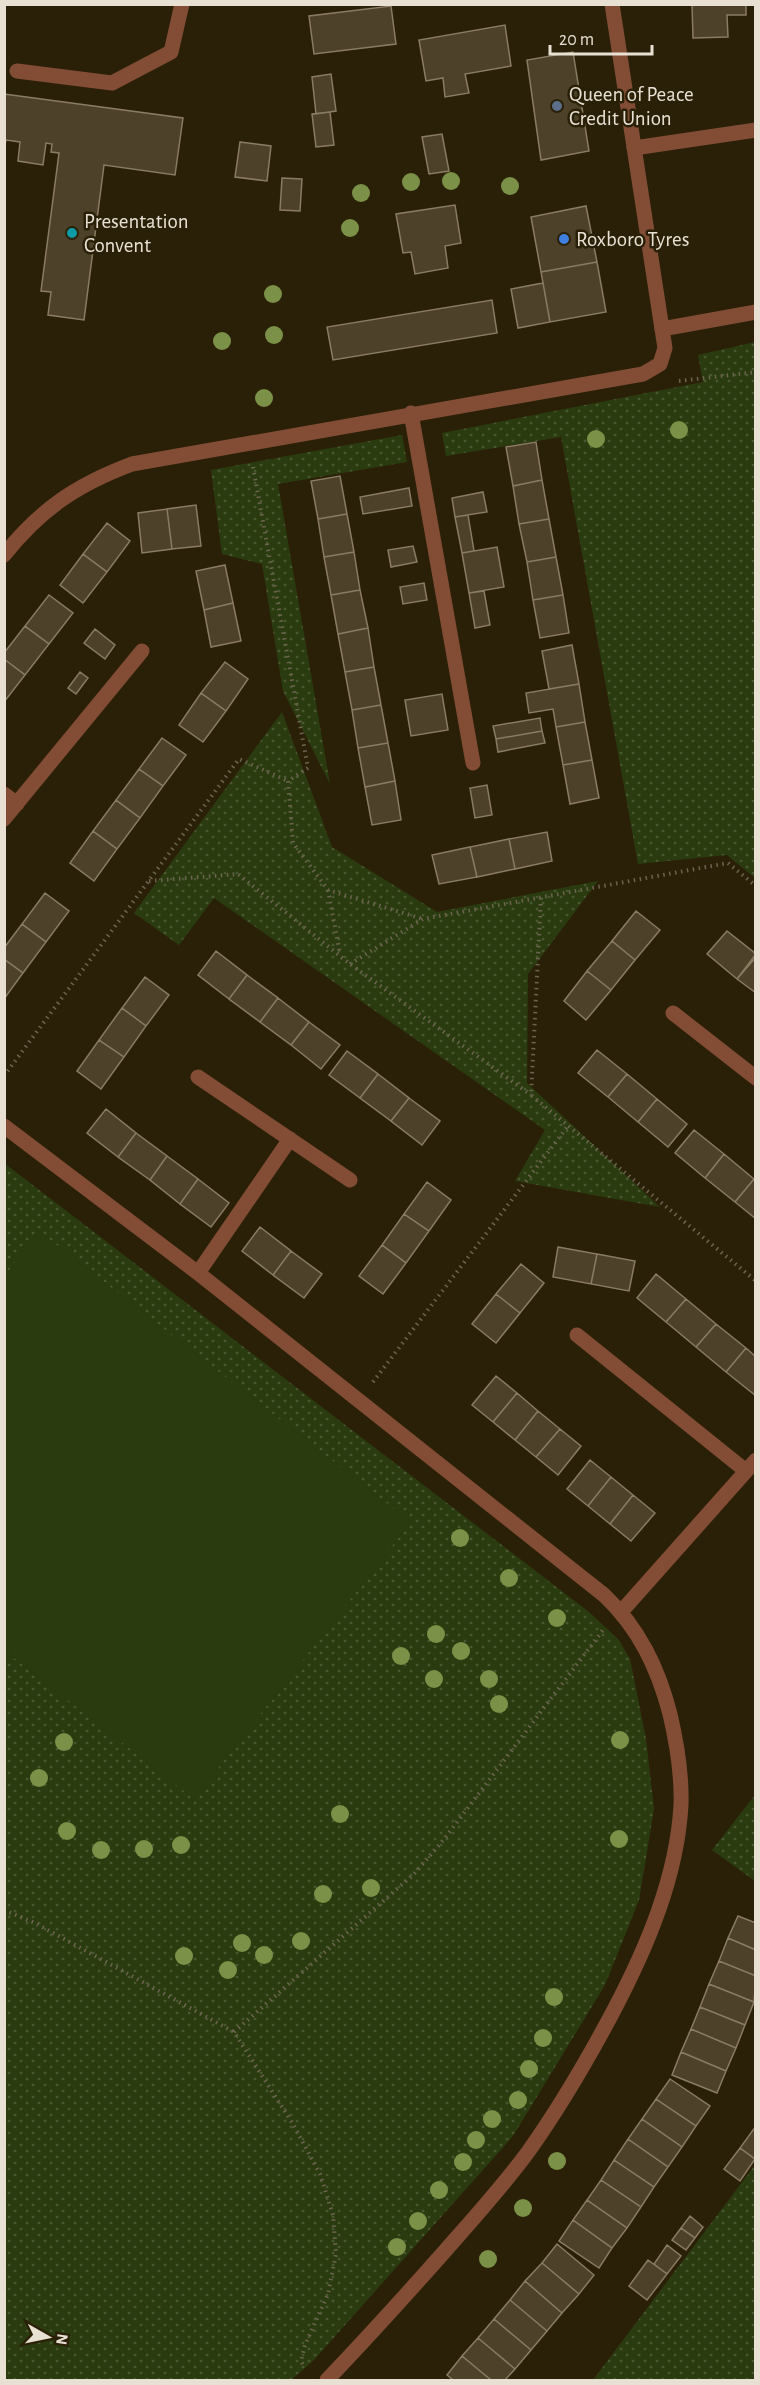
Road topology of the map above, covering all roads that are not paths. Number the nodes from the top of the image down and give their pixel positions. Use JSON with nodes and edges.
{"nodes":[{"id":1,"x":182,"y":4,"type":"edge"},
{"id":2,"x":612,"y":4,"type":"edge"},
{"id":3,"x":17,"y":71,"type":"dead end"},
{"id":4,"x":756,"y":130,"type":"edge"},
{"id":5,"x":634,"y":148,"type":"junction"},
{"id":6,"x":756,"y":312,"type":"edge"},
{"id":7,"x":663,"y":329,"type":"junction"},
{"id":8,"x":411,"y":414,"type":"junction"},
{"id":9,"x":4,"y":555,"type":"edge"},
{"id":10,"x":142,"y":651,"type":"dead end"},
{"id":11,"x":473,"y":763,"type":"dead end"},
{"id":12,"x":4,"y":794,"type":"edge"},
{"id":13,"x":17,"y":804,"type":"junction"},
{"id":14,"x":4,"y":819,"type":"edge"},
{"id":15,"x":673,"y":1013,"type":"dead end"},
{"id":16,"x":198,"y":1077,"type":"dead end"},
{"id":17,"x":756,"y":1078,"type":"edge"},
{"id":18,"x":4,"y":1126,"type":"edge"},
{"id":19,"x":290,"y":1139,"type":"junction"},
{"id":20,"x":350,"y":1180,"type":"dead end"},
{"id":21,"x":198,"y":1273,"type":"junction"},
{"id":22,"x":577,"y":1335,"type":"dead end"},
{"id":23,"x":751,"y":1466,"type":"edge"},
{"id":24,"x":621,"y":1612,"type":"junction"},
{"id":25,"x":327,"y":2380,"type":"edge"}],
"edges":[{"from":1,"to":3,"type":"street"},
{"from":2,"to":5,"type":"street"},
{"from":4,"to":5,"type":"street"},
{"from":5,"to":7,"type":"street"},
{"from":6,"to":7,"type":"street"},
{"from":7,"to":8,"type":"street"},
{"from":8,"to":9,"type":"street"},
{"from":8,"to":11,"type":"street"},
{"from":10,"to":13,"type":"street"},
{"from":12,"to":13,"type":"street"},
{"from":13,"to":14,"type":"street"},
{"from":15,"to":17,"type":"street"},
{"from":16,"to":19,"type":"street"},
{"from":18,"to":21,"type":"street"},
{"from":19,"to":20,"type":"street"},
{"from":19,"to":21,"type":"street"},
{"from":21,"to":24,"type":"street"},
{"from":22,"to":23,"type":"street"},
{"from":23,"to":24,"type":"street"},
{"from":24,"to":25,"type":"street"}]}
